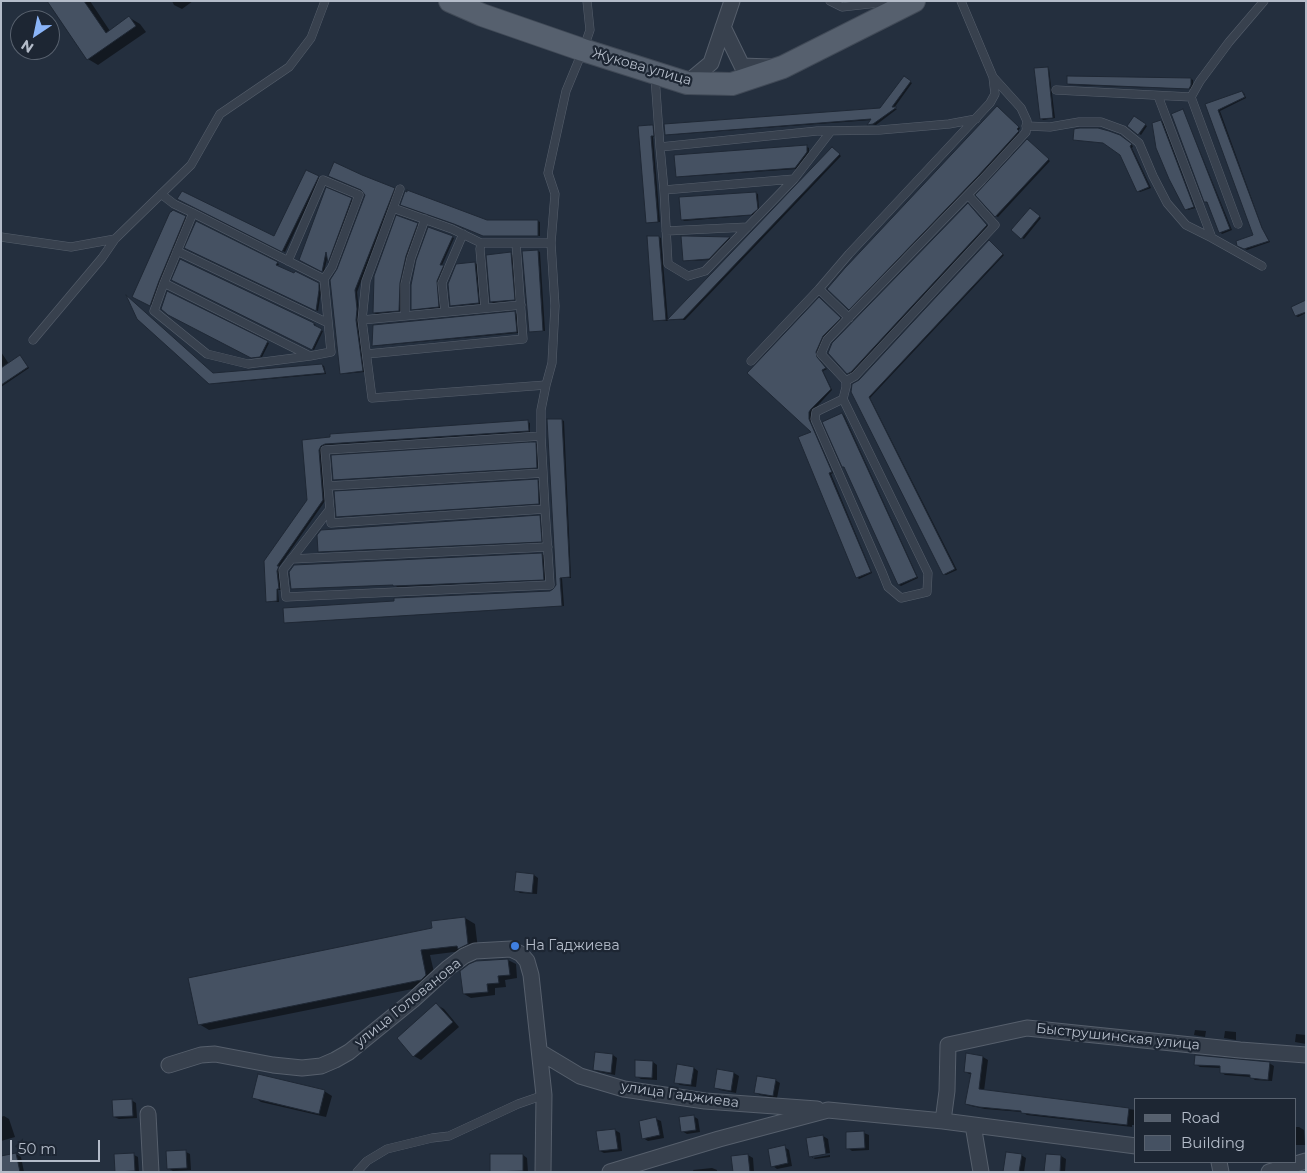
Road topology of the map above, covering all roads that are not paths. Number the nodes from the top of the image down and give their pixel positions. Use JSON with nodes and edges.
{"nodes":[{"id":1,"x":326,"y":1,"type":"edge"},
{"id":2,"x":450,"y":1,"type":"edge"},
{"id":3,"x":587,"y":1,"type":"edge"},
{"id":4,"x":732,"y":1,"type":"edge"},
{"id":5,"x":830,"y":1,"type":"edge"},
{"id":6,"x":894,"y":1,"type":"edge"},
{"id":7,"x":914,"y":1,"type":"edge"},
{"id":8,"x":961,"y":1,"type":"edge"},
{"id":9,"x":1264,"y":1,"type":"edge"},
{"id":10,"x":724,"y":27,"type":"junction"},
{"id":11,"x":583,"y":50,"type":"junction"},
{"id":12,"x":783,"y":68,"type":"junction"},
{"id":13,"x":655,"y":73,"type":"junction"},
{"id":14,"x":994,"y":77,"type":"junction"},
{"id":15,"x":687,"y":83,"type":"junction"},
{"id":16,"x":1056,"y":90,"type":"dead end"},
{"id":17,"x":1158,"y":96,"type":"junction"},
{"id":18,"x":1191,"y":97,"type":"junction"},
{"id":19,"x":976,"y":119,"type":"junction"},
{"id":20,"x":1026,"y":126,"type":"junction"},
{"id":21,"x":831,"y":131,"type":"junction"},
{"id":22,"x":660,"y":147,"type":"junction"},
{"id":23,"x":794,"y":179,"type":"junction"},
{"id":24,"x":400,"y":189,"type":"dead end"},
{"id":25,"x":664,"y":190,"type":"junction"},
{"id":26,"x":161,"y":194,"type":"junction"},
{"id":27,"x":968,"y":195,"type":"junction"},
{"id":28,"x":393,"y":208,"type":"junction"},
{"id":29,"x":193,"y":214,"type":"junction"},
{"id":30,"x":425,"y":219,"type":"junction"},
{"id":31,"x":1238,"y":224,"type":"dead end"},
{"id":32,"x":748,"y":227,"type":"junction"},
{"id":33,"x":666,"y":231,"type":"junction"},
{"id":34,"x":463,"y":234,"type":"junction"},
{"id":35,"x":1,"y":237,"type":"edge"},
{"id":36,"x":114,"y":238,"type":"junction"},
{"id":37,"x":1212,"y":238,"type":"junction"},
{"id":38,"x":481,"y":243,"type":"junction"},
{"id":39,"x":516,"y":243,"type":"junction"},
{"id":40,"x":551,"y":243,"type":"junction"},
{"id":41,"x":177,"y":251,"type":"junction"},
{"id":42,"x":288,"y":261,"type":"junction"},
{"id":43,"x":1262,"y":266,"type":"dead end"},
{"id":44,"x":324,"y":279,"type":"junction"},
{"id":45,"x":164,"y":283,"type":"junction"},
{"id":46,"x":819,"y":289,"type":"junction"},
{"id":47,"x":521,"y":304,"type":"junction"},
{"id":48,"x":485,"y":308,"type":"junction"},
{"id":49,"x":445,"y":312,"type":"junction"},
{"id":50,"x":406,"y":316,"type":"junction"},
{"id":51,"x":849,"y":318,"type":"junction"},
{"id":52,"x":362,"y":320,"type":"junction"},
{"id":53,"x":328,"y":323,"type":"junction"},
{"id":54,"x":33,"y":340,"type":"dead end"},
{"id":55,"x":367,"y":354,"type":"junction"},
{"id":56,"x":310,"y":356,"type":"junction"},
{"id":57,"x":751,"y":361,"type":"dead end"},
{"id":58,"x":846,"y":381,"type":"junction"},
{"id":59,"x":546,"y":385,"type":"junction"},
{"id":60,"x":843,"y":399,"type":"junction"},
{"id":61,"x":540,"y":436,"type":"junction"},
{"id":62,"x":543,"y":473,"type":"junction"},
{"id":63,"x":328,"y":486,"type":"junction"},
{"id":64,"x":330,"y":509,"type":"junction"},
{"id":65,"x":545,"y":509,"type":"junction"},
{"id":66,"x":548,"y":547,"type":"junction"},
{"id":67,"x":291,"y":559,"type":"junction"},
{"id":68,"x":540,"y":1052,"type":"junction"},
{"id":69,"x":1306,"y":1054,"type":"edge"},
{"id":70,"x":169,"y":1065,"type":"dead end"},
{"id":71,"x":544,"y":1095,"type":"junction"},
{"id":72,"x":828,"y":1110,"type":"junction"},
{"id":73,"x":148,"y":1114,"type":"dead end"},
{"id":74,"x":943,"y":1121,"type":"junction"},
{"id":75,"x":973,"y":1125,"type":"junction"},
{"id":76,"x":1134,"y":1146,"type":"edge"},
{"id":77,"x":1306,"y":1161,"type":"edge"},
{"id":78,"x":151,"y":1172,"type":"edge"},
{"id":79,"x":357,"y":1172,"type":"edge"},
{"id":80,"x":542,"y":1172,"type":"edge"},
{"id":81,"x":610,"y":1172,"type":"edge"},
{"id":82,"x":981,"y":1172,"type":"edge"},
{"id":83,"x":1269,"y":1172,"type":"edge"}],
"edges":[{"from":1,"to":26,"type":"lane"},
{"from":2,"to":11,"type":"main road","name":"Жукова улица"},
{"from":3,"to":11,"type":"lane"},
{"from":4,"to":10,"type":"street"},
{"from":5,"to":6,"type":"lane"},
{"from":7,"to":12,"type":"main road","name":"Жукова улица"},
{"from":8,"to":14,"type":"lane"},
{"from":9,"to":18,"type":"lane"},
{"from":10,"to":12,"type":"street"},
{"from":10,"to":15,"type":"street"},
{"from":11,"to":13,"type":"main road","name":"Жукова улица"},
{"from":11,"to":40,"type":"lane"},
{"from":12,"to":15,"type":"main road","name":"Жукова улица"},
{"from":13,"to":15,"type":"main road","name":"Жукова улица"},
{"from":13,"to":22,"type":"lane"},
{"from":14,"to":19,"type":"lane"},
{"from":14,"to":20,"type":"lane"},
{"from":16,"to":17,"type":"lane"},
{"from":17,"to":18,"type":"lane"},
{"from":17,"to":37,"type":"lane"},
{"from":18,"to":31,"type":"lane"},
{"from":19,"to":21,"type":"lane"},
{"from":19,"to":46,"type":"lane"},
{"from":20,"to":27,"type":"lane"},
{"from":20,"to":37,"type":"lane"},
{"from":21,"to":22,"type":"lane"},
{"from":21,"to":23,"type":"lane"},
{"from":22,"to":25,"type":"lane"},
{"from":23,"to":25,"type":"lane"},
{"from":23,"to":32,"type":"lane"},
{"from":24,"to":28,"type":"lane"},
{"from":25,"to":33,"type":"lane"},
{"from":26,"to":29,"type":"lane"},
{"from":26,"to":36,"type":"lane"},
{"from":27,"to":51,"type":"lane"},
{"from":27,"to":58,"type":"lane"},
{"from":28,"to":30,"type":"lane"},
{"from":28,"to":52,"type":"lane"},
{"from":29,"to":41,"type":"lane"},
{"from":29,"to":42,"type":"lane"},
{"from":30,"to":34,"type":"lane"},
{"from":30,"to":50,"type":"lane"},
{"from":32,"to":33,"type":"lane"},
{"from":32,"to":33,"type":"lane"},
{"from":34,"to":38,"type":"lane"},
{"from":34,"to":49,"type":"lane"},
{"from":35,"to":36,"type":"lane"},
{"from":36,"to":54,"type":"lane"},
{"from":37,"to":43,"type":"lane"},
{"from":38,"to":39,"type":"lane"},
{"from":38,"to":48,"type":"lane"},
{"from":39,"to":40,"type":"lane"},
{"from":39,"to":47,"type":"lane"},
{"from":40,"to":59,"type":"lane"},
{"from":41,"to":45,"type":"lane"},
{"from":41,"to":53,"type":"lane"},
{"from":42,"to":44,"type":"lane"},
{"from":42,"to":44,"type":"lane"},
{"from":44,"to":53,"type":"lane"},
{"from":45,"to":56,"type":"lane"},
{"from":45,"to":56,"type":"lane"},
{"from":46,"to":51,"type":"lane"},
{"from":46,"to":57,"type":"lane"},
{"from":47,"to":48,"type":"lane"},
{"from":47,"to":55,"type":"lane"},
{"from":48,"to":49,"type":"lane"},
{"from":49,"to":50,"type":"lane"},
{"from":50,"to":52,"type":"lane"},
{"from":51,"to":58,"type":"lane"},
{"from":52,"to":55,"type":"lane"},
{"from":53,"to":56,"type":"lane"},
{"from":55,"to":59,"type":"lane"},
{"from":58,"to":60,"type":"lane"},
{"from":59,"to":61,"type":"lane"},
{"from":60,"to":60,"type":"lane"},
{"from":61,"to":62,"type":"lane"},
{"from":61,"to":63,"type":"lane"},
{"from":62,"to":63,"type":"lane"},
{"from":62,"to":65,"type":"lane"},
{"from":63,"to":64,"type":"lane"},
{"from":64,"to":65,"type":"lane"},
{"from":64,"to":67,"type":"lane"},
{"from":65,"to":66,"type":"lane"},
{"from":66,"to":67,"type":"lane"},
{"from":66,"to":67,"type":"lane"},
{"from":68,"to":70,"type":"street","name":"улица Голованова"},
{"from":68,"to":71,"type":"street","name":"улица Голованова"},
{"from":68,"to":72,"type":"street","name":"улица Гаджиева"},
{"from":69,"to":74,"type":"street","name":"Быструшинская улица"},
{"from":71,"to":79,"type":"lane"},
{"from":71,"to":80,"type":"street","name":"улица Голованова"},
{"from":72,"to":74,"type":"street","name":"улица Гаджиева"},
{"from":72,"to":81,"type":"street","name":"улица Гаджиева"},
{"from":73,"to":78,"type":"street"},
{"from":74,"to":75,"type":"street","name":"улица Гаджиева"},
{"from":75,"to":76,"type":"street","name":"улица Гаджиева"},
{"from":75,"to":82,"type":"street"},
{"from":77,"to":83,"type":"street"}]}
